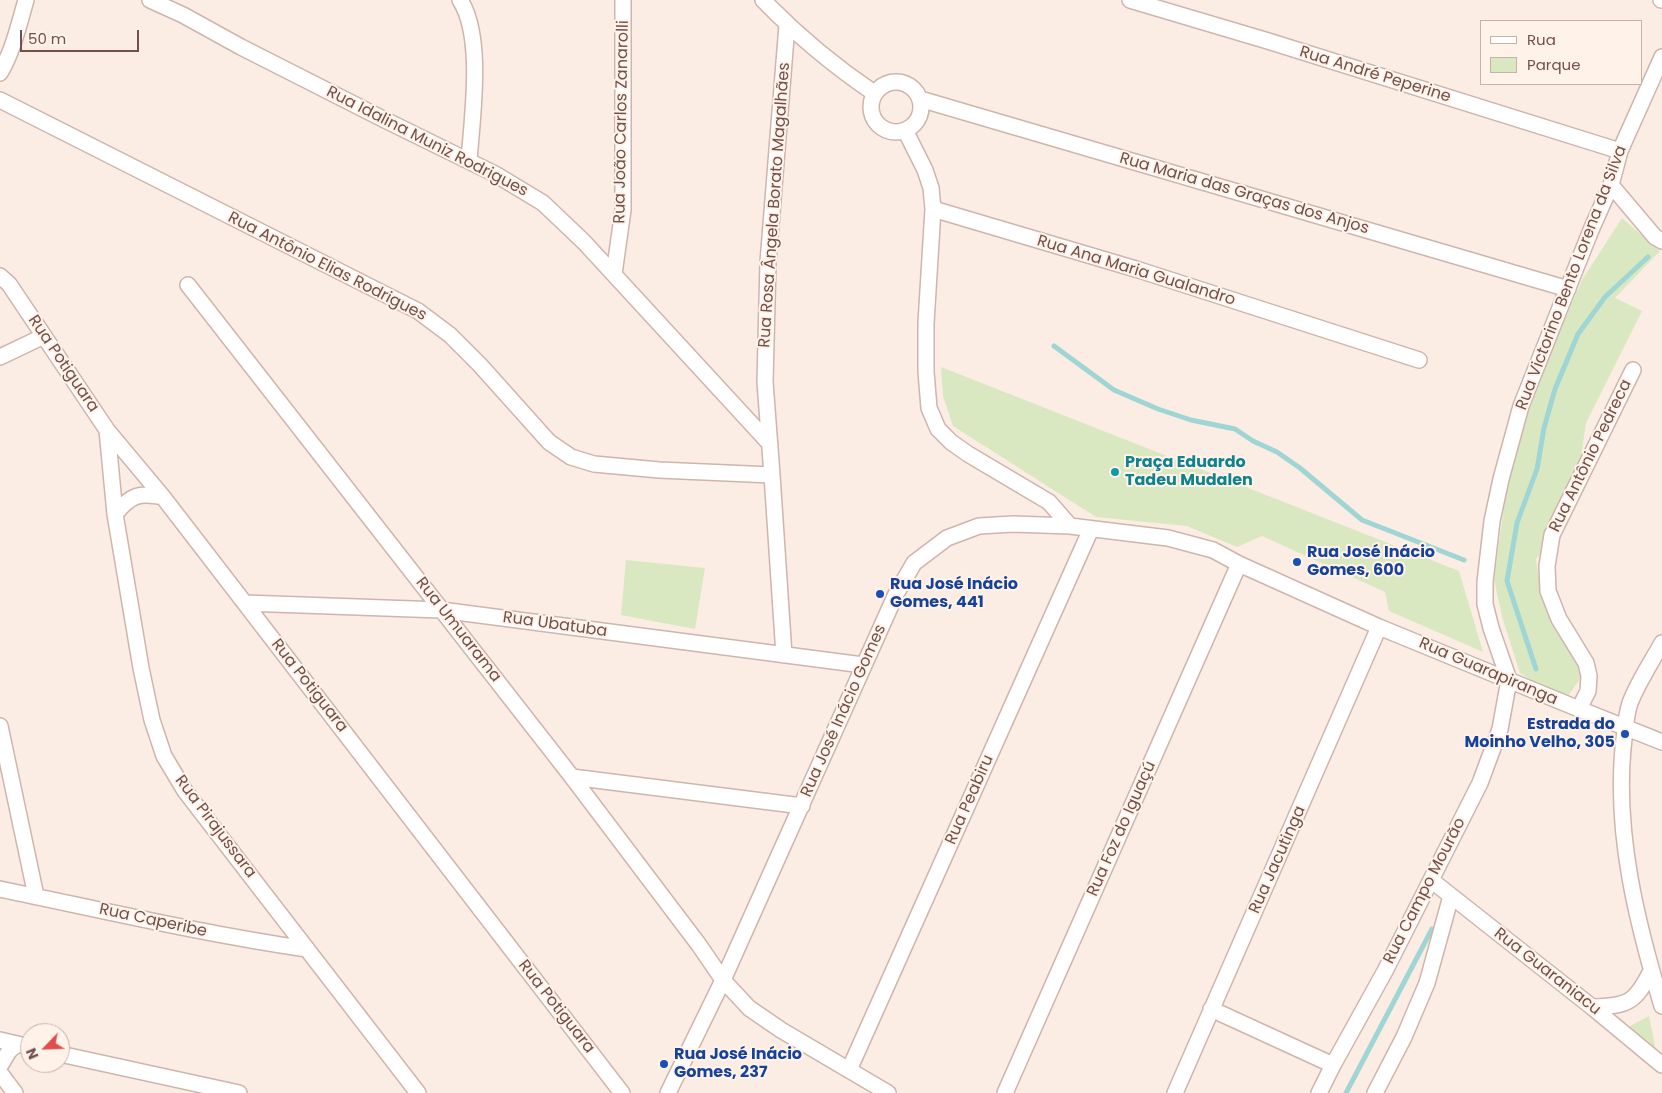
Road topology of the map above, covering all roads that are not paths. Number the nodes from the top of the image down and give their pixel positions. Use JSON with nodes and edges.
{"nodes":[{"id":1,"x":26,"y":0,"type":"edge"},
{"id":2,"x":150,"y":0,"type":"edge"},
{"id":3,"x":460,"y":0,"type":"edge"},
{"id":4,"x":623,"y":0,"type":"edge"},
{"id":5,"x":763,"y":0,"type":"edge"},
{"id":6,"x":1130,"y":0,"type":"edge"},
{"id":7,"x":185,"y":7,"type":"edge"},
{"id":8,"x":787,"y":25,"type":"junction"},
{"id":9,"x":1662,"y":57,"type":"edge"},
{"id":10,"x":0,"y":73,"type":"edge"},
{"id":11,"x":874,"y":93,"type":"junction"},
{"id":12,"x":920,"y":99,"type":"junction"},
{"id":13,"x":0,"y":100,"type":"edge"},
{"id":14,"x":905,"y":130,"type":"junction"},
{"id":15,"x":1620,"y":151,"type":"junction"},
{"id":16,"x":469,"y":161,"type":"junction"},
{"id":17,"x":1611,"y":185,"type":"junction"},
{"id":18,"x":933,"y":209,"type":"junction"},
{"id":19,"x":1660,"y":236,"type":"edge"},
{"id":20,"x":614,"y":274,"type":"junction"},
{"id":21,"x":0,"y":276,"type":"edge"},
{"id":22,"x":188,"y":285,"type":"dead end"},
{"id":23,"x":1568,"y":289,"type":"junction"},
{"id":24,"x":44,"y":336,"type":"junction"},
{"id":25,"x":0,"y":357,"type":"edge"},
{"id":26,"x":1419,"y":360,"type":"dead end"},
{"id":27,"x":1633,"y":370,"type":"dead end"},
{"id":28,"x":107,"y":430,"type":"junction"},
{"id":29,"x":770,"y":444,"type":"junction"},
{"id":30,"x":772,"y":475,"type":"junction"},
{"id":31,"x":163,"y":497,"type":"junction"},
{"id":32,"x":115,"y":514,"type":"junction"},
{"id":33,"x":1070,"y":526,"type":"junction"},
{"id":34,"x":1091,"y":529,"type":"junction"},
{"id":35,"x":1239,"y":564,"type":"junction"},
{"id":36,"x":245,"y":603,"type":"junction"},
{"id":37,"x":442,"y":610,"type":"junction"},
{"id":38,"x":1380,"y":627,"type":"junction"},
{"id":39,"x":1662,"y":643,"type":"edge"},
{"id":40,"x":784,"y":655,"type":"junction"},
{"id":41,"x":863,"y":665,"type":"junction"},
{"id":42,"x":1509,"y":680,"type":"junction"},
{"id":43,"x":1579,"y":710,"type":"junction"},
{"id":44,"x":0,"y":726,"type":"edge"},
{"id":45,"x":1624,"y":726,"type":"junction"},
{"id":46,"x":1662,"y":742,"type":"edge"},
{"id":47,"x":572,"y":777,"type":"junction"},
{"id":48,"x":802,"y":806,"type":"junction"},
{"id":49,"x":1431,"y":880,"type":"junction"},
{"id":50,"x":0,"y":889,"type":"edge"},
{"id":51,"x":36,"y":896,"type":"junction"},
{"id":52,"x":1451,"y":896,"type":"junction"},
{"id":53,"x":307,"y":950,"type":"junction"},
{"id":54,"x":1651,"y":970,"type":"junction"},
{"id":55,"x":722,"y":980,"type":"junction"},
{"id":56,"x":1662,"y":1006,"type":"edge"},
{"id":57,"x":1592,"y":1008,"type":"junction"},
{"id":58,"x":1211,"y":1009,"type":"junction"},
{"id":59,"x":0,"y":1040,"type":"edge"},
{"id":60,"x":20,"y":1045,"type":"edge"},
{"id":61,"x":20,"y":1047,"type":"edge"},
{"id":62,"x":70,"y":1056,"type":"edge"},
{"id":63,"x":1333,"y":1065,"type":"junction"},
{"id":64,"x":1662,"y":1065,"type":"edge"},
{"id":65,"x":0,"y":1066,"type":"edge"},
{"id":66,"x":849,"y":1070,"type":"junction"},
{"id":67,"x":0,"y":1073,"type":"edge"},
{"id":68,"x":8,"y":1091,"type":"edge"},
{"id":69,"x":239,"y":1093,"type":"edge"},
{"id":70,"x":418,"y":1093,"type":"edge"},
{"id":71,"x":622,"y":1093,"type":"edge"},
{"id":72,"x":668,"y":1093,"type":"edge"},
{"id":73,"x":888,"y":1093,"type":"edge"},
{"id":74,"x":1005,"y":1093,"type":"edge"},
{"id":75,"x":1175,"y":1093,"type":"edge"},
{"id":76,"x":1319,"y":1093,"type":"edge"},
{"id":77,"x":1375,"y":1093,"type":"edge"}],
"edges":[{"from":1,"to":10,"type":"street"},
{"from":2,"to":7,"type":"street","name":"Rua Idalina Muniz Rodrigues"},
{"from":3,"to":16,"type":"street"},
{"from":4,"to":20,"type":"street","name":"Rua João Carlos Zanarolli"},
{"from":5,"to":8,"type":"street"},
{"from":6,"to":15,"type":"street","name":"Rua André Peperine"},
{"from":7,"to":16,"type":"street","name":"Rua Idalina Muniz Rodrigues"},
{"from":8,"to":11,"type":"street"},
{"from":8,"to":29,"type":"street","name":"Rua Rosa Ângela Borato Magalhães"},
{"from":9,"to":15,"type":"street","name":"Rua Victorino Bento Lorena da Silva"},
{"from":11,"to":12,"type":"street"},
{"from":11,"to":14,"type":"street"},
{"from":12,"to":14,"type":"street"},
{"from":12,"to":23,"type":"street","name":"Rua Maria das Graças dos Anjos"},
{"from":13,"to":30,"type":"street","name":"Rua Antônio Elias Rodrigues"},
{"from":14,"to":18,"type":"street"},
{"from":15,"to":17,"type":"street","name":"Rua Victorino Bento Lorena da Silva"},
{"from":16,"to":20,"type":"street","name":"Rua Idalina Muniz Rodrigues"},
{"from":17,"to":19,"type":"street"},
{"from":17,"to":23,"type":"street","name":"Rua Victorino Bento Lorena da Silva"},
{"from":18,"to":26,"type":"street","name":"Rua Ana Maria Gualandro"},
{"from":18,"to":33,"type":"street"},
{"from":20,"to":29,"type":"street","name":"Rua Idalina Muniz Rodrigues"},
{"from":21,"to":24,"type":"street","name":"Rua Potiguara"},
{"from":22,"to":37,"type":"street","name":"Rua Umuarama"},
{"from":23,"to":42,"type":"street","name":"Rua Victorino Bento Lorena da Silva"},
{"from":24,"to":25,"type":"street"},
{"from":24,"to":28,"type":"street","name":"Rua Potiguara"},
{"from":27,"to":43,"type":"street","name":"Rua Antônio Pedreca"},
{"from":28,"to":31,"type":"street","name":"Rua Potiguara"},
{"from":28,"to":32,"type":"street","name":"Rua Pirajussara"},
{"from":29,"to":30,"type":"street","name":"Rua Rosa Ângela Borato Magalhães"},
{"from":30,"to":40,"type":"street","name":"Rua Rosa Ângela Borato Magalhães"},
{"from":31,"to":32,"type":"street"},
{"from":31,"to":36,"type":"street","name":"Rua Potiguara"},
{"from":32,"to":53,"type":"street","name":"Rua Pirajussara"},
{"from":33,"to":34,"type":"street","name":"Rua José Inácio Gomes"},
{"from":33,"to":41,"type":"street","name":"Rua José Inácio Gomes"},
{"from":34,"to":35,"type":"street","name":"Rua José Inácio Gomes"},
{"from":34,"to":66,"type":"street","name":"Rua Peabiru"},
{"from":35,"to":38,"type":"street","name":"Rua José Inácio Gomes"},
{"from":35,"to":74,"type":"street","name":"Rua Foz do Iguaçú"},
{"from":36,"to":37,"type":"street","name":"Rua Ubatuba"},
{"from":36,"to":71,"type":"street","name":"Rua Potiguara"},
{"from":37,"to":40,"type":"street","name":"Rua Ubatuba"},
{"from":37,"to":47,"type":"street","name":"Rua Umuarama"},
{"from":38,"to":42,"type":"street","name":"Rua Guarapiranga"},
{"from":38,"to":58,"type":"street","name":"Rua Jacutinga"},
{"from":39,"to":45,"type":"street"},
{"from":40,"to":41,"type":"street","name":"Rua Ubatuba"},
{"from":41,"to":48,"type":"street","name":"Rua José Inácio Gomes"},
{"from":42,"to":43,"type":"street","name":"Rua Guarapiranga"},
{"from":42,"to":49,"type":"street","name":"Rua Campo Mourão"},
{"from":43,"to":45,"type":"street","name":"Rua Guarapiranga"},
{"from":44,"to":51,"type":"street"},
{"from":45,"to":46,"type":"street","name":"Rua Guarapiranga"},
{"from":45,"to":54,"type":"street"},
{"from":47,"to":48,"type":"street"},
{"from":47,"to":55,"type":"street","name":"Rua Umuarama"},
{"from":48,"to":55,"type":"street","name":"Rua José Inácio Gomes"},
{"from":49,"to":52,"type":"street","name":"Rua Guaraniacu"},
{"from":49,"to":63,"type":"street","name":"Rua Campo Mourão"},
{"from":50,"to":51,"type":"street","name":"Rua Caperibe"},
{"from":51,"to":53,"type":"street","name":"Rua Caperibe"},
{"from":52,"to":57,"type":"street","name":"Rua Guaraniacu"},
{"from":52,"to":77,"type":"street"},
{"from":53,"to":70,"type":"street","name":"Rua Pirajussara"},
{"from":54,"to":56,"type":"street"},
{"from":54,"to":57,"type":"street"},
{"from":55,"to":66,"type":"street","name":"Rua Umuarama"},
{"from":55,"to":72,"type":"street","name":"Rua José Inácio Gomes"},
{"from":57,"to":64,"type":"street","name":"Rua Guaraniacu"},
{"from":58,"to":63,"type":"street"},
{"from":58,"to":75,"type":"street","name":"Rua Jacutinga"},
{"from":59,"to":60,"type":"street"},
{"from":61,"to":65,"type":"street"},
{"from":62,"to":69,"type":"street"},
{"from":63,"to":76,"type":"street","name":"Rua Campo Mourão"},
{"from":66,"to":73,"type":"street","name":"Rua Umuarama"},
{"from":67,"to":68,"type":"street"}]}
